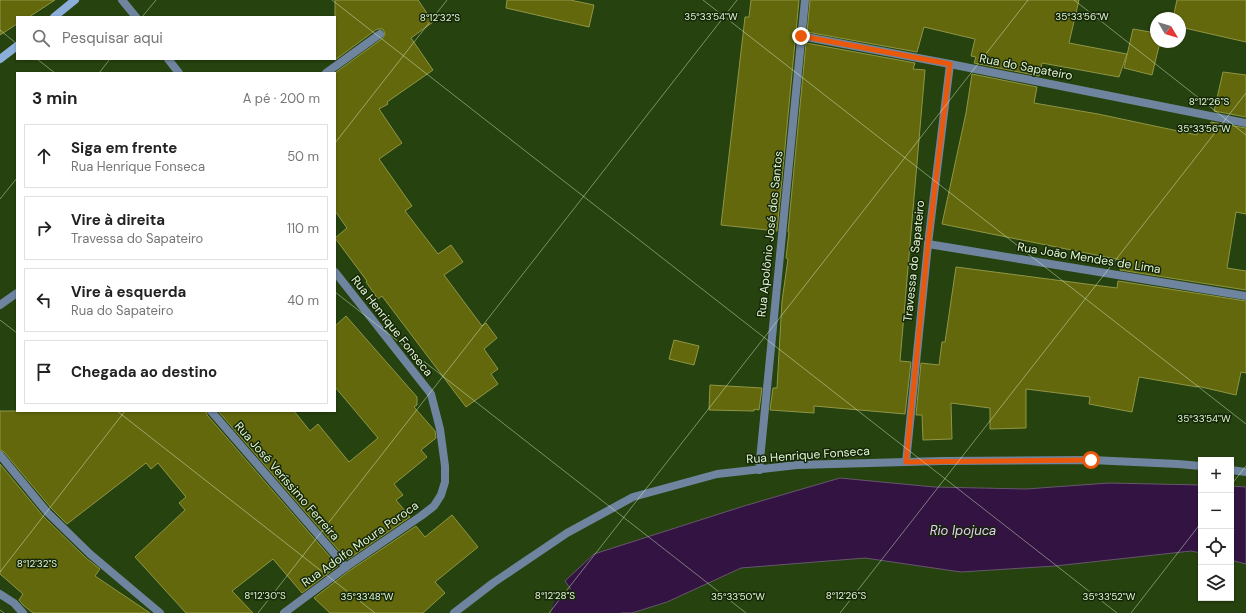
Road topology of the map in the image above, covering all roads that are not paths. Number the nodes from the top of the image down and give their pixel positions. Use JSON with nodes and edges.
{"nodes":[{"id":1,"x":75,"y":0,"type":"edge"},
{"id":2,"x":122,"y":0,"type":"edge"},
{"id":3,"x":805,"y":0,"type":"edge"},
{"id":4,"x":55,"y":16,"type":"edge"},
{"id":5,"x":135,"y":16,"type":"edge"},
{"id":6,"x":380,"y":34,"type":"dead end"},
{"id":7,"x":801,"y":36,"type":"junction"},
{"id":8,"x":16,"y":47,"type":"edge"},
{"id":9,"x":0,"y":59,"type":"edge"},
{"id":10,"x":169,"y":60,"type":"edge"},
{"id":11,"x":950,"y":64,"type":"junction"},
{"id":12,"x":178,"y":72,"type":"edge"},
{"id":13,"x":327,"y":72,"type":"edge"},
{"id":14,"x":1246,"y":122,"type":"edge"},
{"id":15,"x":928,"y":244,"type":"junction"},
{"id":16,"x":336,"y":273,"type":"edge"},
{"id":17,"x":16,"y":294,"type":"edge"},
{"id":18,"x":1246,"y":296,"type":"edge"},
{"id":19,"x":0,"y":305,"type":"edge"},
{"id":20,"x":431,"y":394,"type":"joint"},
{"id":21,"x":212,"y":412,"type":"edge"},
{"id":22,"x":0,"y":455,"type":"edge"},
{"id":23,"x":906,"y":462,"type":"junction"},
{"id":24,"x":1198,"y":466,"type":"edge"},
{"id":25,"x":758,"y":470,"type":"junction"},
{"id":26,"x":1234,"y":470,"type":"edge"},
{"id":27,"x":1246,"y":472,"type":"edge"},
{"id":28,"x":346,"y":567,"type":"junction"},
{"id":29,"x":0,"y":594,"type":"edge"},
{"id":30,"x":23,"y":613,"type":"edge"},
{"id":31,"x":160,"y":613,"type":"edge"},
{"id":32,"x":284,"y":613,"type":"edge"},
{"id":33,"x":454,"y":613,"type":"edge"}],
"edges":[{"from":1,"to":4,"type":"street"},
{"from":2,"to":5,"type":"street"},
{"from":3,"to":7,"type":"street","name":"Rua Apolônio José dos Santos"},
{"from":6,"to":13,"type":"street"},
{"from":7,"to":11,"type":"street","name":"Rua do Sapateiro"},
{"from":7,"to":25,"type":"street","name":"Rua Apolônio José dos Santos"},
{"from":8,"to":9,"type":"street"},
{"from":10,"to":12,"type":"street"},
{"from":11,"to":14,"type":"street","name":"Rua do Sapateiro"},
{"from":11,"to":15,"type":"street","name":"Travessa do Sapateiro"},
{"from":15,"to":18,"type":"street","name":"Rua João Mendes de Lima"},
{"from":15,"to":23,"type":"street","name":"Travessa do Sapateiro"},
{"from":16,"to":20,"type":"street","name":"Rua Henrique Fonseca"},
{"from":17,"to":19,"type":"street"},
{"from":20,"to":28,"type":"street","name":"Rua Adolfo Moura Poroca"},
{"from":21,"to":28,"type":"street","name":"Rua José Veríssimo Ferreira"},
{"from":22,"to":31,"type":"street"},
{"from":23,"to":24,"type":"street","name":"Rua Henrique Fonseca"},
{"from":23,"to":25,"type":"street","name":"Rua Henrique Fonseca"},
{"from":25,"to":33,"type":"street","name":"Rua Henrique Fonseca"},
{"from":26,"to":27,"type":"street"},
{"from":28,"to":32,"type":"street","name":"Rua Adolfo Moura Poroca"},
{"from":29,"to":30,"type":"street"}]}
